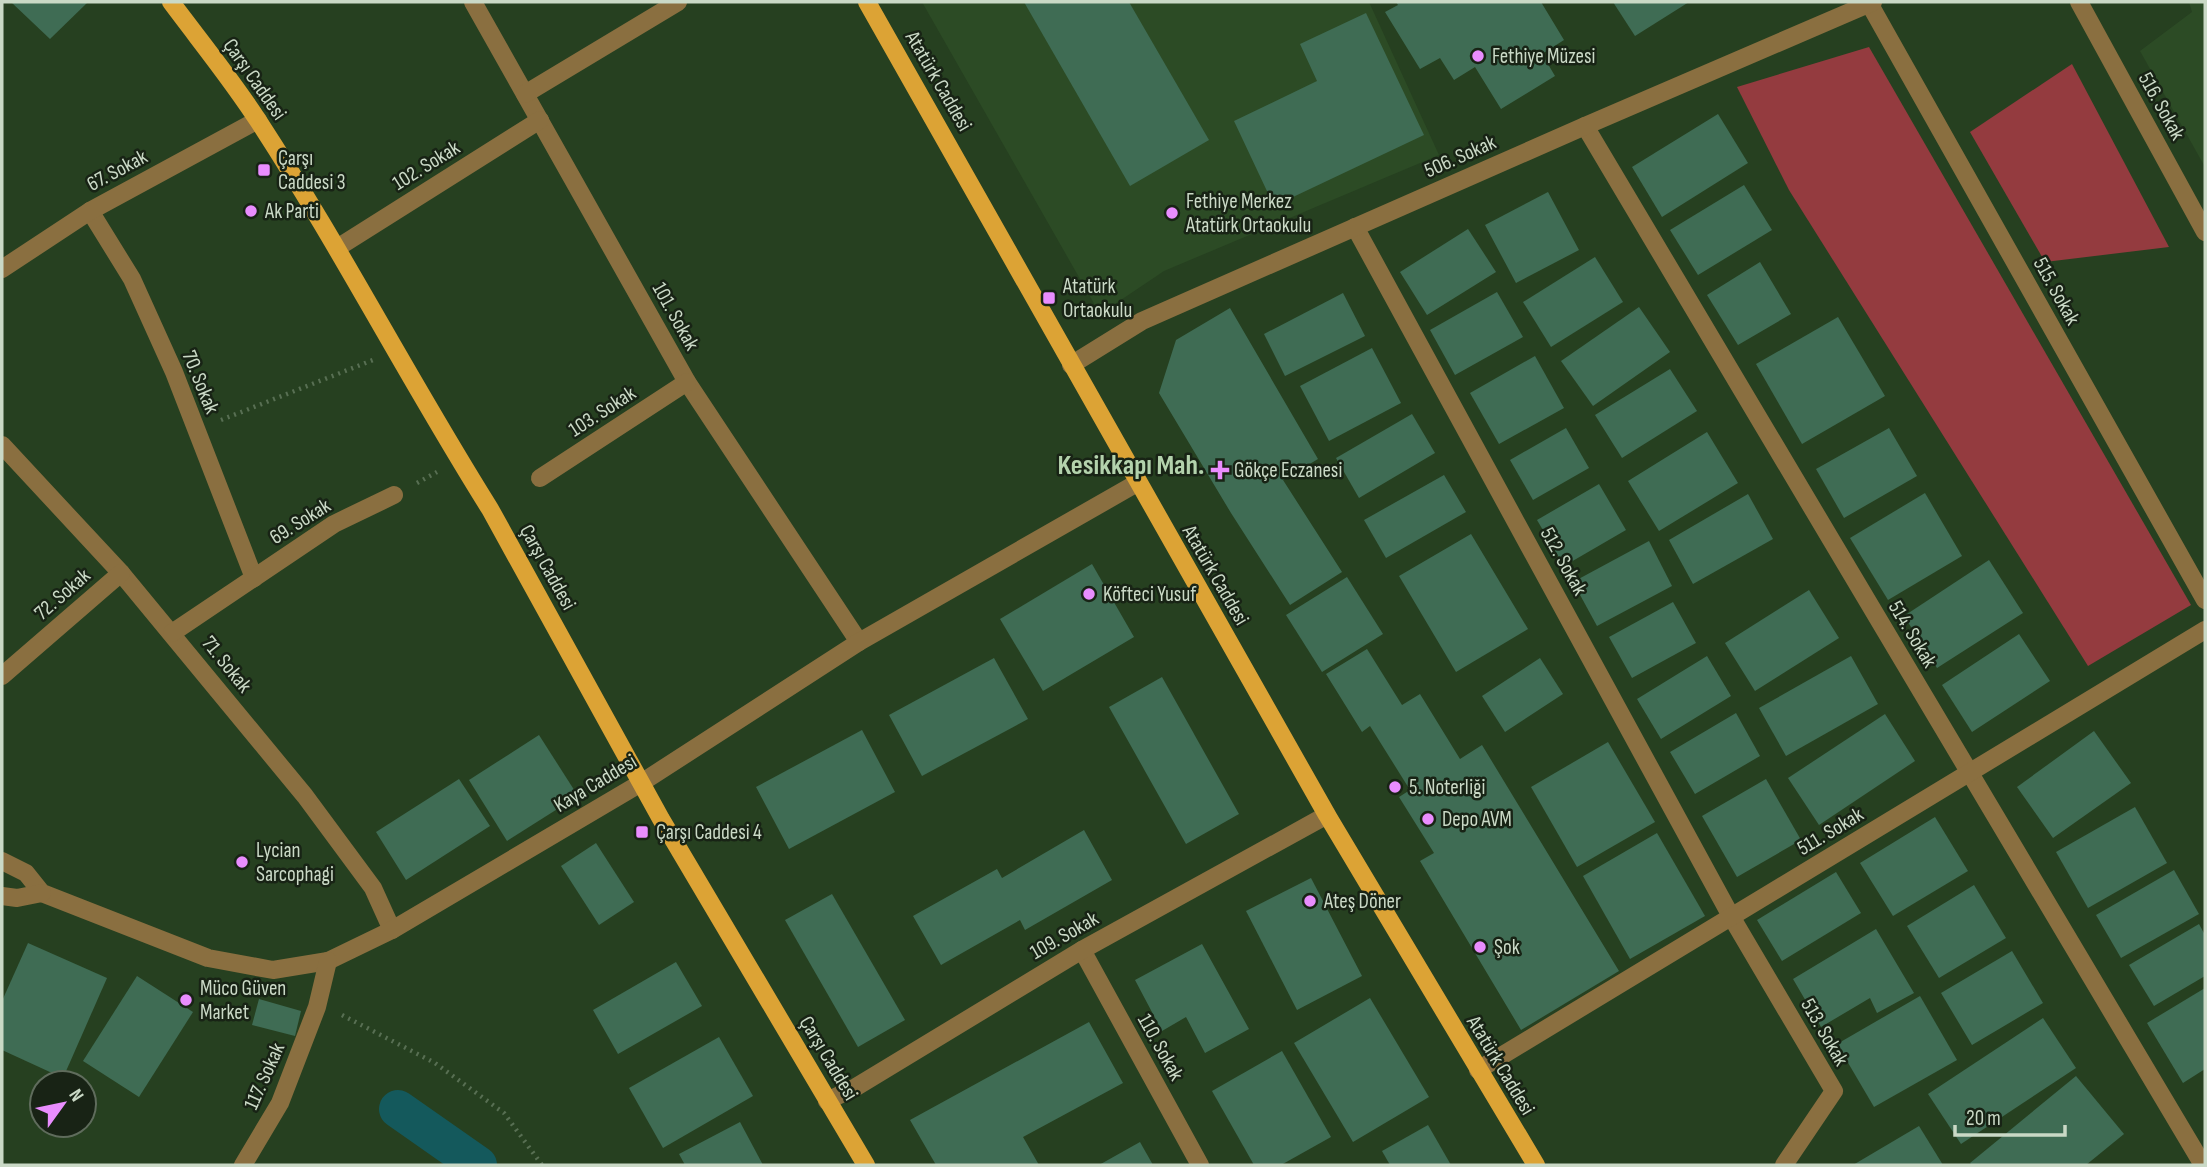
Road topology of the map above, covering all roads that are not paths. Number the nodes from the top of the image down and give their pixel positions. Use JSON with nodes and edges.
{"nodes":[{"id":1,"x":171,"y":2,"type":"edge"},
{"id":2,"x":473,"y":2,"type":"edge"},
{"id":3,"x":678,"y":2,"type":"edge"},
{"id":4,"x":867,"y":2,"type":"edge"},
{"id":5,"x":2079,"y":2,"type":"edge"},
{"id":6,"x":1871,"y":3,"type":"edge"},
{"id":7,"x":525,"y":94,"type":"junction"},
{"id":8,"x":258,"y":120,"type":"junction"},
{"id":9,"x":540,"y":120,"type":"junction"},
{"id":10,"x":1585,"y":126,"type":"junction"},
{"id":11,"x":90,"y":211,"type":"junction"},
{"id":12,"x":1355,"y":227,"type":"junction"},
{"id":13,"x":2205,"y":232,"type":"edge"},
{"id":14,"x":337,"y":248,"type":"junction"},
{"id":15,"x":2,"y":269,"type":"edge"},
{"id":16,"x":1071,"y":365,"type":"junction"},
{"id":17,"x":687,"y":382,"type":"junction"},
{"id":18,"x":2,"y":445,"type":"edge"},
{"id":19,"x":541,"y":478,"type":"dead end"},
{"id":20,"x":1137,"y":483,"type":"junction"},
{"id":21,"x":394,"y":495,"type":"road end"},
{"id":22,"x":121,"y":573,"type":"junction"},
{"id":23,"x":254,"y":578,"type":"junction"},
{"id":24,"x":2205,"y":600,"type":"edge"},
{"id":25,"x":2205,"y":630,"type":"edge"},
{"id":26,"x":172,"y":633,"type":"junction"},
{"id":27,"x":859,"y":642,"type":"junction"},
{"id":28,"x":2,"y":676,"type":"edge"},
{"id":29,"x":1969,"y":773,"type":"junction"},
{"id":30,"x":641,"y":783,"type":"junction"},
{"id":31,"x":1326,"y":815,"type":"junction"},
{"id":32,"x":2,"y":861,"type":"edge"},
{"id":33,"x":42,"y":893,"type":"junction"},
{"id":34,"x":2,"y":896,"type":"edge"},
{"id":35,"x":1732,"y":918,"type":"junction"},
{"id":36,"x":392,"y":930,"type":"junction"},
{"id":37,"x":1082,"y":950,"type":"junction"},
{"id":38,"x":328,"y":961,"type":"junction"},
{"id":39,"x":1478,"y":1070,"type":"junction"},
{"id":40,"x":827,"y":1101,"type":"junction"},
{"id":41,"x":243,"y":1165,"type":"edge"},
{"id":42,"x":866,"y":1165,"type":"edge"},
{"id":43,"x":1200,"y":1165,"type":"edge"},
{"id":44,"x":1536,"y":1165,"type":"edge"},
{"id":45,"x":1784,"y":1165,"type":"edge"},
{"id":46,"x":2203,"y":1165,"type":"edge"}],
"edges":[{"from":1,"to":8,"type":"main road","name":"Çarşı Caddesi"},
{"from":2,"to":7,"type":"street","name":"101. Sokak"},
{"from":3,"to":7,"type":"street"},
{"from":4,"to":16,"type":"main road","name":"Atatürk Caddesi"},
{"from":5,"to":13,"type":"street","name":"516. Sokak"},
{"from":6,"to":10,"type":"street","name":"506. Sokak"},
{"from":6,"to":24,"type":"street","name":"515. Sokak"},
{"from":7,"to":9,"type":"street","name":"101. Sokak"},
{"from":8,"to":11,"type":"street","name":"67. Sokak"},
{"from":8,"to":14,"type":"main road","name":"Çarşı Caddesi"},
{"from":9,"to":14,"type":"street","name":"102. Sokak"},
{"from":9,"to":17,"type":"street","name":"101. Sokak"},
{"from":10,"to":12,"type":"street","name":"506. Sokak"},
{"from":10,"to":29,"type":"street","name":"514. Sokak"},
{"from":11,"to":15,"type":"street","name":"67. Sokak"},
{"from":11,"to":23,"type":"street","name":"70. Sokak"},
{"from":12,"to":16,"type":"street","name":"506. Sokak"},
{"from":12,"to":35,"type":"street","name":"512. Sokak"},
{"from":14,"to":30,"type":"main road","name":"Çarşı Caddesi"},
{"from":16,"to":20,"type":"main road","name":"Atatürk Caddesi"},
{"from":17,"to":19,"type":"street","name":"103. Sokak"},
{"from":17,"to":27,"type":"street","name":"101. Sokak"},
{"from":18,"to":22,"type":"street","name":"71. Sokak"},
{"from":20,"to":27,"type":"street","name":"Kaya Caddesi"},
{"from":20,"to":31,"type":"main road","name":"Atatürk Caddesi"},
{"from":21,"to":23,"type":"street","name":"69. Sokak"},
{"from":22,"to":26,"type":"street","name":"71. Sokak"},
{"from":22,"to":28,"type":"street","name":"72. Sokak"},
{"from":23,"to":26,"type":"street","name":"69. Sokak"},
{"from":25,"to":29,"type":"street","name":"511. Sokak"},
{"from":26,"to":36,"type":"street","name":"71. Sokak"},
{"from":27,"to":30,"type":"street","name":"Kaya Caddesi"},
{"from":29,"to":35,"type":"street","name":"511. Sokak"},
{"from":29,"to":46,"type":"street","name":"514. Sokak"},
{"from":30,"to":36,"type":"street","name":"Kaya Caddesi"},
{"from":30,"to":40,"type":"main road","name":"Çarşı Caddesi"},
{"from":31,"to":37,"type":"street","name":"109. Sokak"},
{"from":31,"to":39,"type":"main road","name":"Atatürk Caddesi"},
{"from":32,"to":33,"type":"street","name":"Kaya Caddesi"},
{"from":33,"to":34,"type":"street","name":"Kaya Caddesi"},
{"from":33,"to":38,"type":"street","name":"Kaya Caddesi"},
{"from":35,"to":39,"type":"street","name":"511. Sokak"},
{"from":35,"to":45,"type":"street","name":"513. Sokak"},
{"from":36,"to":38,"type":"street","name":"Kaya Caddesi"},
{"from":37,"to":40,"type":"street","name":"109. Sokak"},
{"from":37,"to":43,"type":"street","name":"110. Sokak"},
{"from":38,"to":41,"type":"street","name":"117. Sokak"},
{"from":39,"to":44,"type":"main road","name":"Atatürk Caddesi"},
{"from":40,"to":42,"type":"main road","name":"Çarşı Caddesi"}]}
